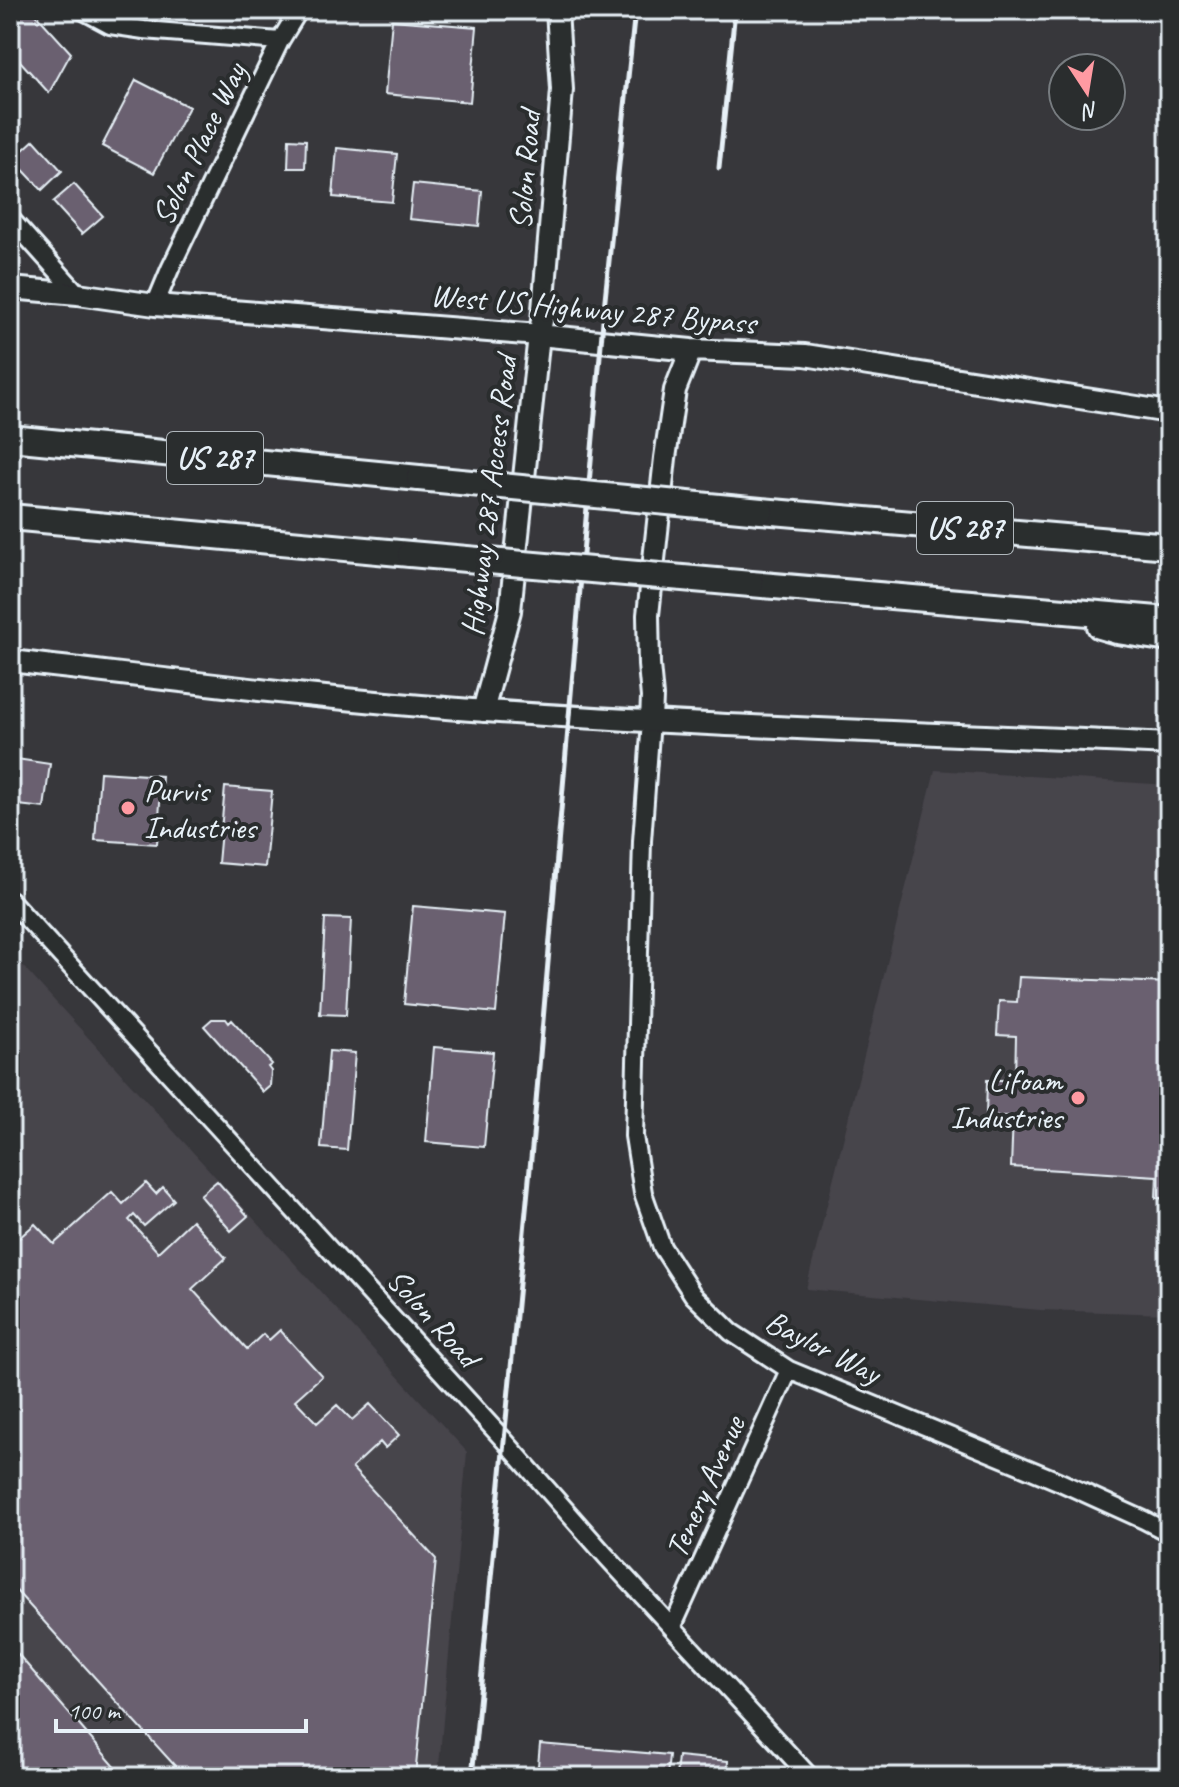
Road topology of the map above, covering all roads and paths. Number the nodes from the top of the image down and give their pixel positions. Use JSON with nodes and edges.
{"nodes":[{"id":1,"x":82,"y":10,"type":"edge"},
{"id":2,"x":299,"y":10,"type":"edge"},
{"id":3,"x":557,"y":10,"type":"edge"},
{"id":4,"x":280,"y":41,"type":"junction"},
{"id":5,"x":10,"y":218,"type":"edge"},
{"id":6,"x":10,"y":288,"type":"edge"},
{"id":7,"x":78,"y":294,"type":"junction"},
{"id":8,"x":155,"y":305,"type":"junction"},
{"id":9,"x":539,"y":335,"type":"junction"},
{"id":10,"x":691,"y":350,"type":"junction"},
{"id":11,"x":1169,"y":412,"type":"edge"},
{"id":12,"x":10,"y":438,"type":"edge"},
{"id":13,"x":10,"y":517,"type":"edge"},
{"id":14,"x":1169,"y":546,"type":"edge"},
{"id":15,"x":1073,"y":612,"type":"junction"},
{"id":16,"x":1169,"y":620,"type":"edge"},
{"id":17,"x":1169,"y":639,"type":"edge"},
{"id":18,"x":10,"y":661,"type":"edge"},
{"id":19,"x":483,"y":711,"type":"junction"},
{"id":20,"x":651,"y":721,"type":"junction"},
{"id":21,"x":1169,"y":744,"type":"edge"},
{"id":22,"x":10,"y":900,"type":"edge"},
{"id":23,"x":789,"y":1370,"type":"junction"},
{"id":24,"x":1169,"y":1533,"type":"edge"},
{"id":25,"x":672,"y":1628,"type":"junction"},
{"id":26,"x":810,"y":1777,"type":"edge"}],
"edges":[{"from":1,"to":4,"type":"street"},
{"from":2,"to":4,"type":"street","name":"Solon Place Way"},
{"from":3,"to":9,"type":"main road","name":"Solon Road"},
{"from":4,"to":8,"type":"street","name":"Solon Place Way"},
{"from":5,"to":7,"type":"street"},
{"from":6,"to":7,"type":"main road","name":"West US Highway 287 Bypass"},
{"from":7,"to":8,"type":"main road","name":"West US Highway 287 Bypass"},
{"from":8,"to":9,"type":"main road","name":"West US Highway 287 Bypass"},
{"from":9,"to":10,"type":"main road","name":"West US Highway 287 Bypass"},
{"from":9,"to":19,"type":"main road","name":"Highway 287 Access Road"},
{"from":10,"to":11,"type":"main road","name":"West US Highway 287 Bypass"},
{"from":10,"to":20,"type":"main road"},
{"from":12,"to":14,"type":"highway","number":"US 287","bridge":true},
{"from":13,"to":15,"type":"highway","number":"US 287","bridge":true},
{"from":15,"to":16,"type":"highway","number":"US 287"},
{"from":15,"to":17,"type":"highway"},
{"from":18,"to":19,"type":"main road"},
{"from":19,"to":20,"type":"main road"},
{"from":20,"to":21,"type":"main road"},
{"from":20,"to":23,"type":"street","name":"Baylor Way"},
{"from":22,"to":25,"type":"street","name":"Solon Road"},
{"from":23,"to":24,"type":"street","name":"Baylor Way"},
{"from":23,"to":25,"type":"street","name":"Tenery Avenue"},
{"from":25,"to":26,"type":"street","name":"Solon Road"}]}
